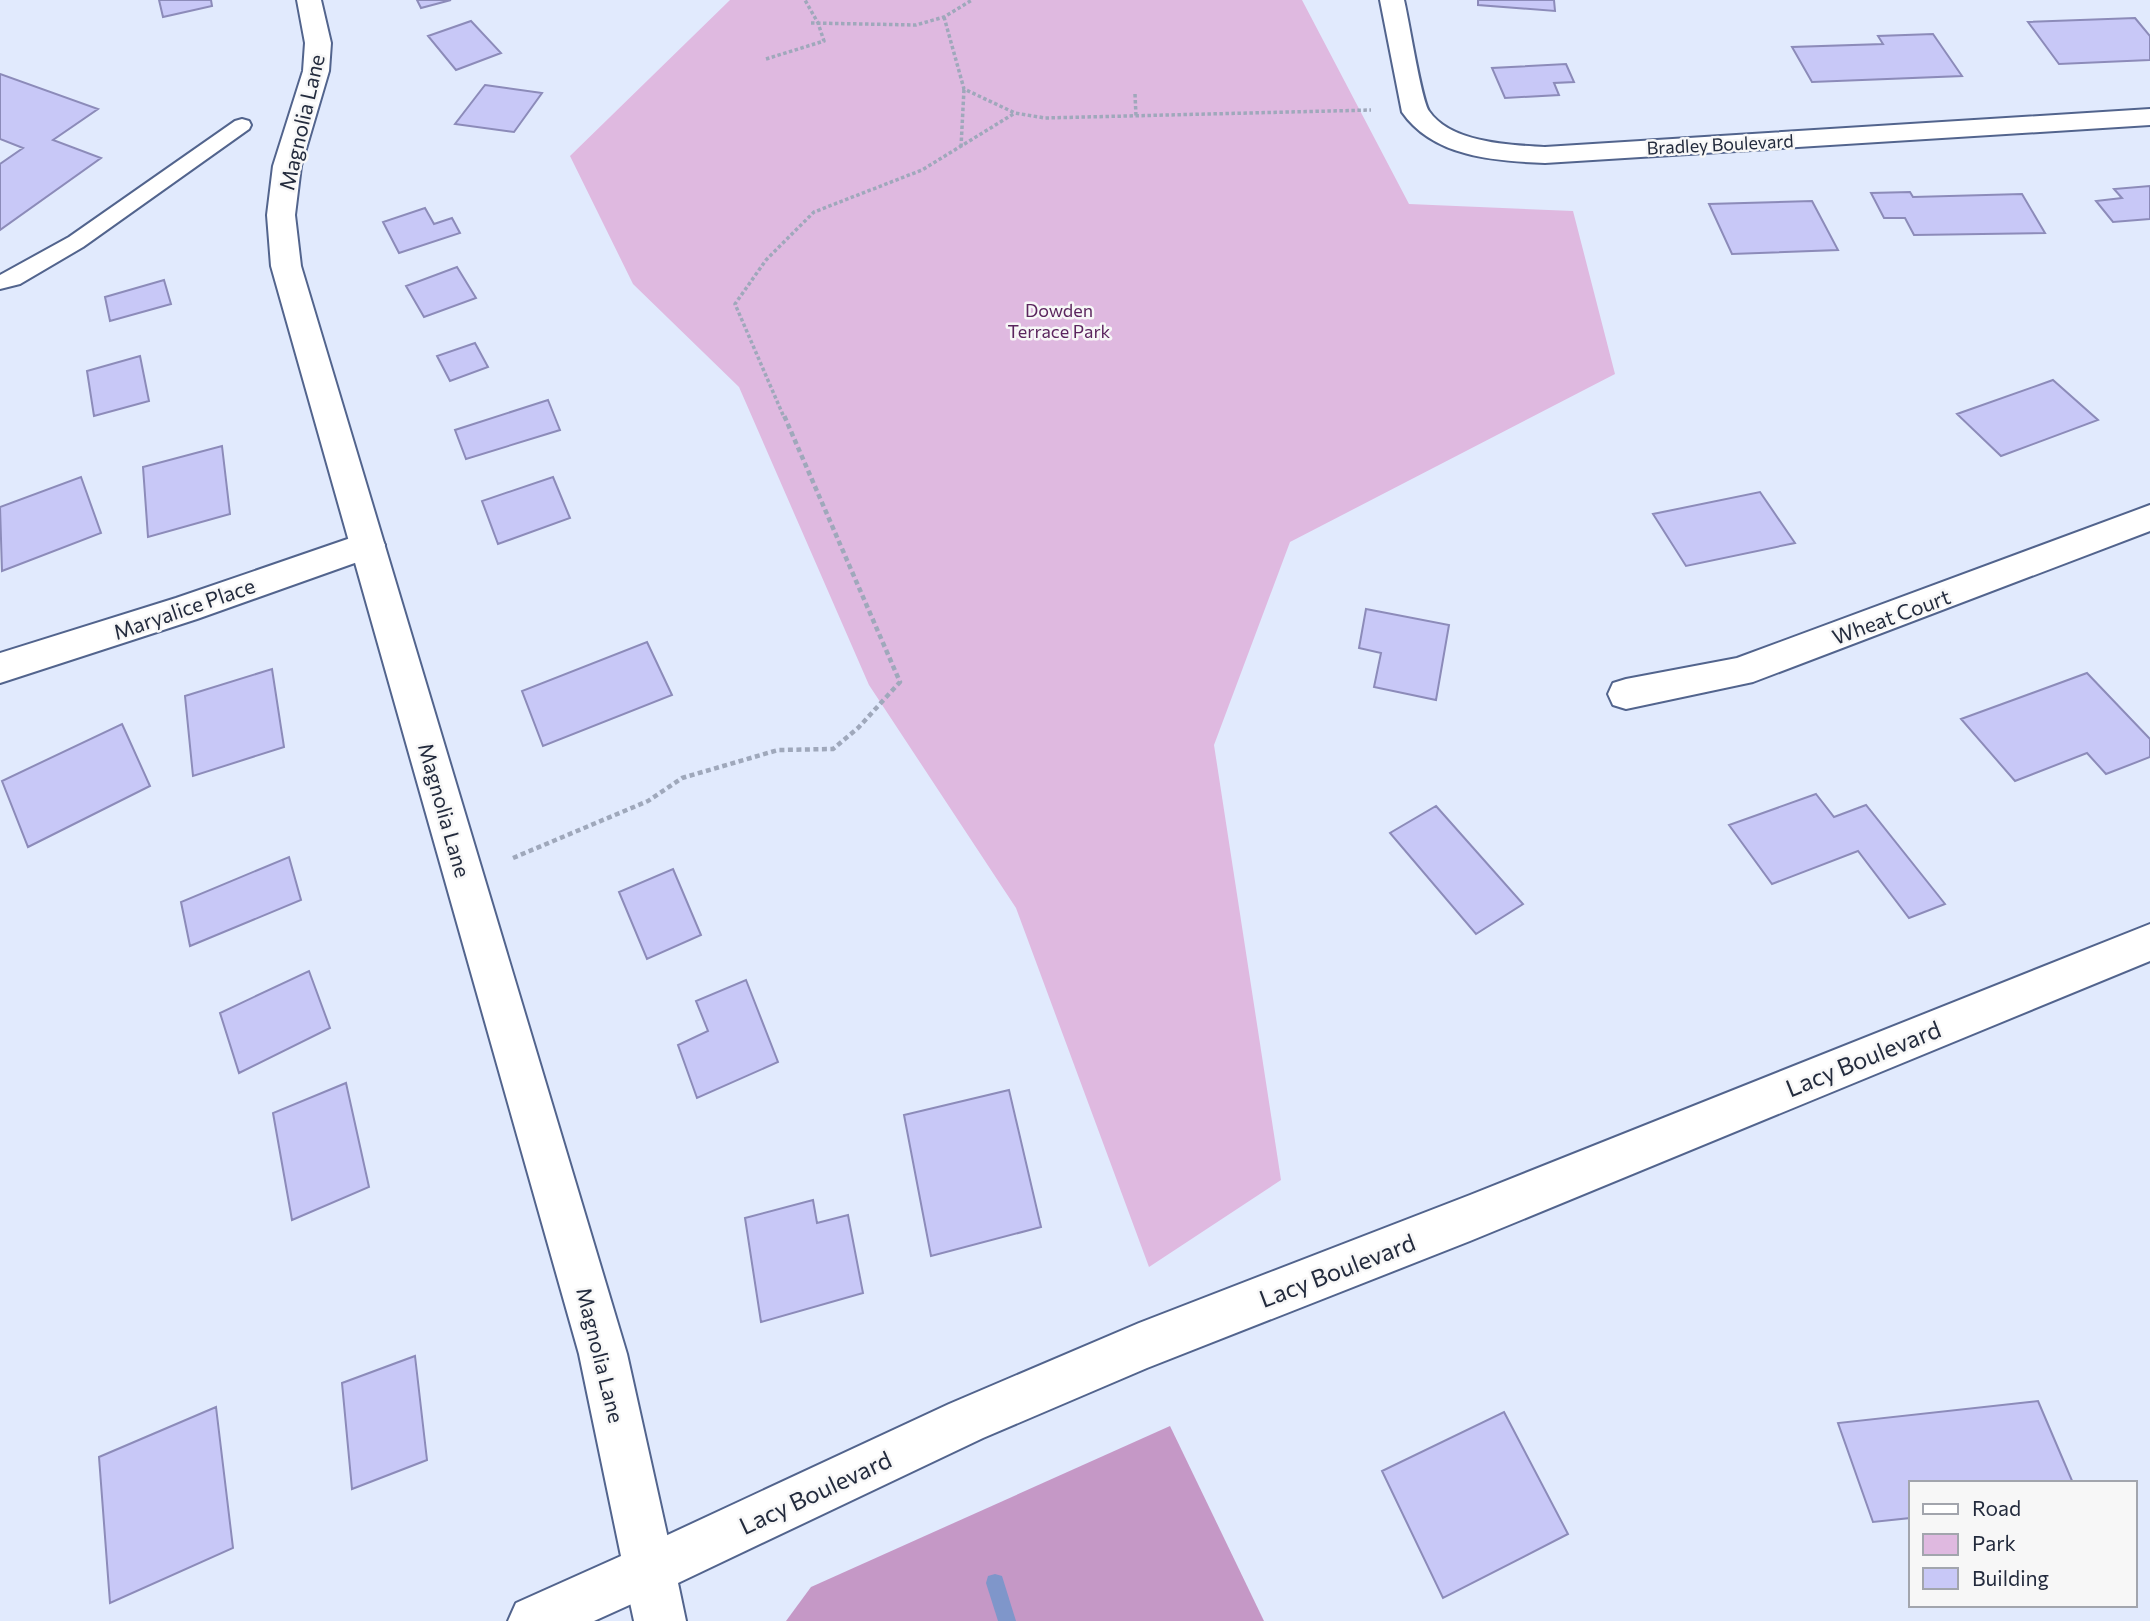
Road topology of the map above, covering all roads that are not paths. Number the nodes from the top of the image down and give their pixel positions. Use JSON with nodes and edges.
{"nodes":[{"id":1,"x":309,"y":0,"type":"edge"},
{"id":2,"x":1392,"y":0,"type":"edge"},
{"id":3,"x":2150,"y":117,"type":"edge"},
{"id":4,"x":242,"y":125,"type":"dead end"},
{"id":5,"x":0,"y":282,"type":"edge"},
{"id":6,"x":2150,"y":518,"type":"edge"},
{"id":7,"x":368,"y":545,"type":"junction"},
{"id":8,"x":0,"y":668,"type":"edge"},
{"id":9,"x":1626,"y":694,"type":"dead end"},
{"id":10,"x":2150,"y":942,"type":"edge"},
{"id":11,"x":649,"y":1570,"type":"junction"},
{"id":12,"x":534,"y":1621,"type":"edge"},
{"id":13,"x":660,"y":1621,"type":"edge"}],
"edges":[{"from":1,"to":7,"type":"street","name":"Magnolia Lane"},
{"from":2,"to":3,"type":"street","name":"Bradley Boulevard"},
{"from":4,"to":5,"type":"lane"},
{"from":6,"to":9,"type":"street","name":"Wheat Court"},
{"from":7,"to":8,"type":"street","name":"Maryalice Place"},
{"from":7,"to":11,"type":"street","name":"Magnolia Lane"},
{"from":10,"to":11,"type":"street","name":"Lacy Boulevard"},
{"from":11,"to":12,"type":"street","name":"Lacy Boulevard"},
{"from":11,"to":13,"type":"street","name":"Magnolia Lane"}]}
